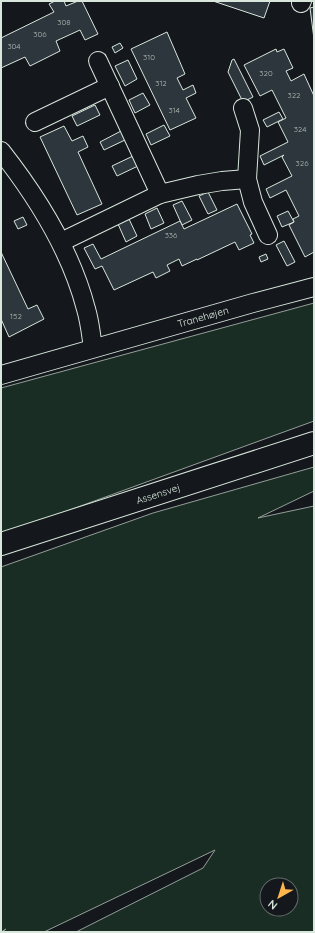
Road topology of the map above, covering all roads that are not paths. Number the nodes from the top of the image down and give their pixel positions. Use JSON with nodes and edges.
{"nodes":[{"id":1,"x":98,"y":61,"type":"dead end"},
{"id":2,"x":110,"y":86,"type":"junction"},
{"id":3,"x":243,"y":108,"type":"dead end"},
{"id":4,"x":35,"y":122,"type":"dead end"},
{"id":5,"x":1,"y":151,"type":"edge"},
{"id":6,"x":247,"y":179,"type":"junction"},
{"id":7,"x":160,"y":194,"type":"junction"},
{"id":8,"x":268,"y":235,"type":"dead end"},
{"id":9,"x":61,"y":242,"type":"junction"},
{"id":10,"x":314,"y":287,"type":"edge"},
{"id":11,"x":93,"y":348,"type":"junction"},
{"id":12,"x":1,"y":375,"type":"edge"},
{"id":13,"x":314,"y":443,"type":"edge"},
{"id":14,"x":1,"y":544,"type":"edge"}],
"edges":[{"from":1,"to":2,"type":"street"},
{"from":2,"to":4,"type":"street"},
{"from":2,"to":7,"type":"street"},
{"from":3,"to":6,"type":"street"},
{"from":5,"to":9,"type":"street"},
{"from":6,"to":7,"type":"street"},
{"from":6,"to":8,"type":"street"},
{"from":7,"to":9,"type":"street"},
{"from":9,"to":11,"type":"street"},
{"from":10,"to":11,"type":"street","name":"Tranehøjen"},
{"from":11,"to":12,"type":"street","name":"Tranehøjen"},
{"from":13,"to":14,"type":"main road","name":"Assensvej"}]}
